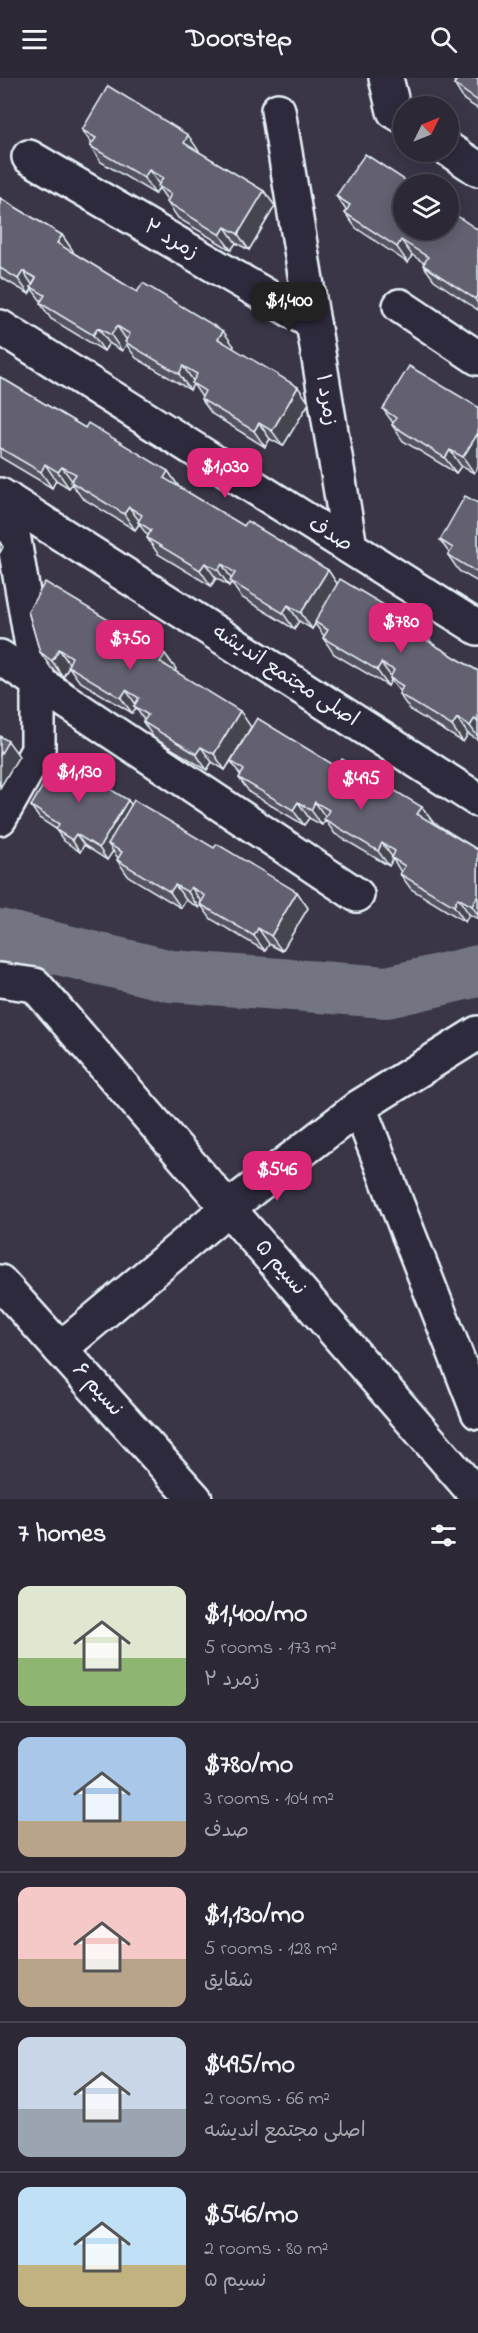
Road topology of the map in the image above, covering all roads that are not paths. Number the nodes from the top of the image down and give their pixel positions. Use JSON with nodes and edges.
{"nodes":[{"id":1,"x":386,"y":78,"type":"edge"},
{"id":2,"x":393,"y":107,"type":"edge"},
{"id":3,"x":278,"y":110,"type":"dead end"},
{"id":4,"x":459,"y":156,"type":"edge"},
{"id":5,"x":30,"y":157,"type":"dead end"},
{"id":6,"x":478,"y":169,"type":"edge"},
{"id":7,"x":400,"y":306,"type":"dead end"},
{"id":8,"x":313,"y":323,"type":"junction"},
{"id":9,"x":0,"y":327,"type":"edge"},
{"id":10,"x":478,"y":358,"type":"edge"},
{"id":11,"x":4,"y":497,"type":"edge"},
{"id":12,"x":351,"y":547,"type":"junction"},
{"id":13,"x":478,"y":628,"type":"edge"},
{"id":14,"x":0,"y":657,"type":"edge"},
{"id":15,"x":38,"y":681,"type":"junction"},
{"id":16,"x":478,"y":800,"type":"edge"},
{"id":17,"x":0,"y":818,"type":"edge"},
{"id":18,"x":357,"y":895,"type":"dead end"},
{"id":19,"x":0,"y":981,"type":"edge"},
{"id":20,"x":478,"y":1033,"type":"edge"},
{"id":21,"x":359,"y":1107,"type":"junction"},
{"id":22,"x":228,"y":1208,"type":"junction"},
{"id":23,"x":0,"y":1282,"type":"edge"},
{"id":24,"x":60,"y":1349,"type":"junction"},
{"id":25,"x":478,"y":1412,"type":"edge"},
{"id":26,"x":478,"y":1497,"type":"edge"},
{"id":27,"x":195,"y":1499,"type":"edge"}],
"edges":[{"from":1,"to":2,"type":"street"},
{"from":3,"to":8,"type":"street","name":"زمرد ۱"},
{"from":4,"to":6,"type":"street"},
{"from":5,"to":8,"type":"street","name":"زمرد ۲"},
{"from":7,"to":10,"type":"street"},
{"from":8,"to":12,"type":"street","name":"زمرد ۱"},
{"from":9,"to":12,"type":"street","name":"صدف"},
{"from":11,"to":15,"type":"street"},
{"from":11,"to":16,"type":"street","name":"اصلی مجتمع اندیشه"},
{"from":12,"to":13,"type":"street","name":"صدف"},
{"from":14,"to":15,"type":"street"},
{"from":15,"to":17,"type":"street"},
{"from":15,"to":18,"type":"street"},
{"from":19,"to":22,"type":"street","name":"نسیم ۵"},
{"from":20,"to":21,"type":"street"},
{"from":21,"to":22,"type":"street"},
{"from":21,"to":25,"type":"street"},
{"from":22,"to":24,"type":"street"},
{"from":22,"to":26,"type":"street","name":"نسیم ۵"},
{"from":23,"to":24,"type":"street","name":"نسیم ۶"},
{"from":24,"to":27,"type":"street","name":"نسیم ۶"}]}
